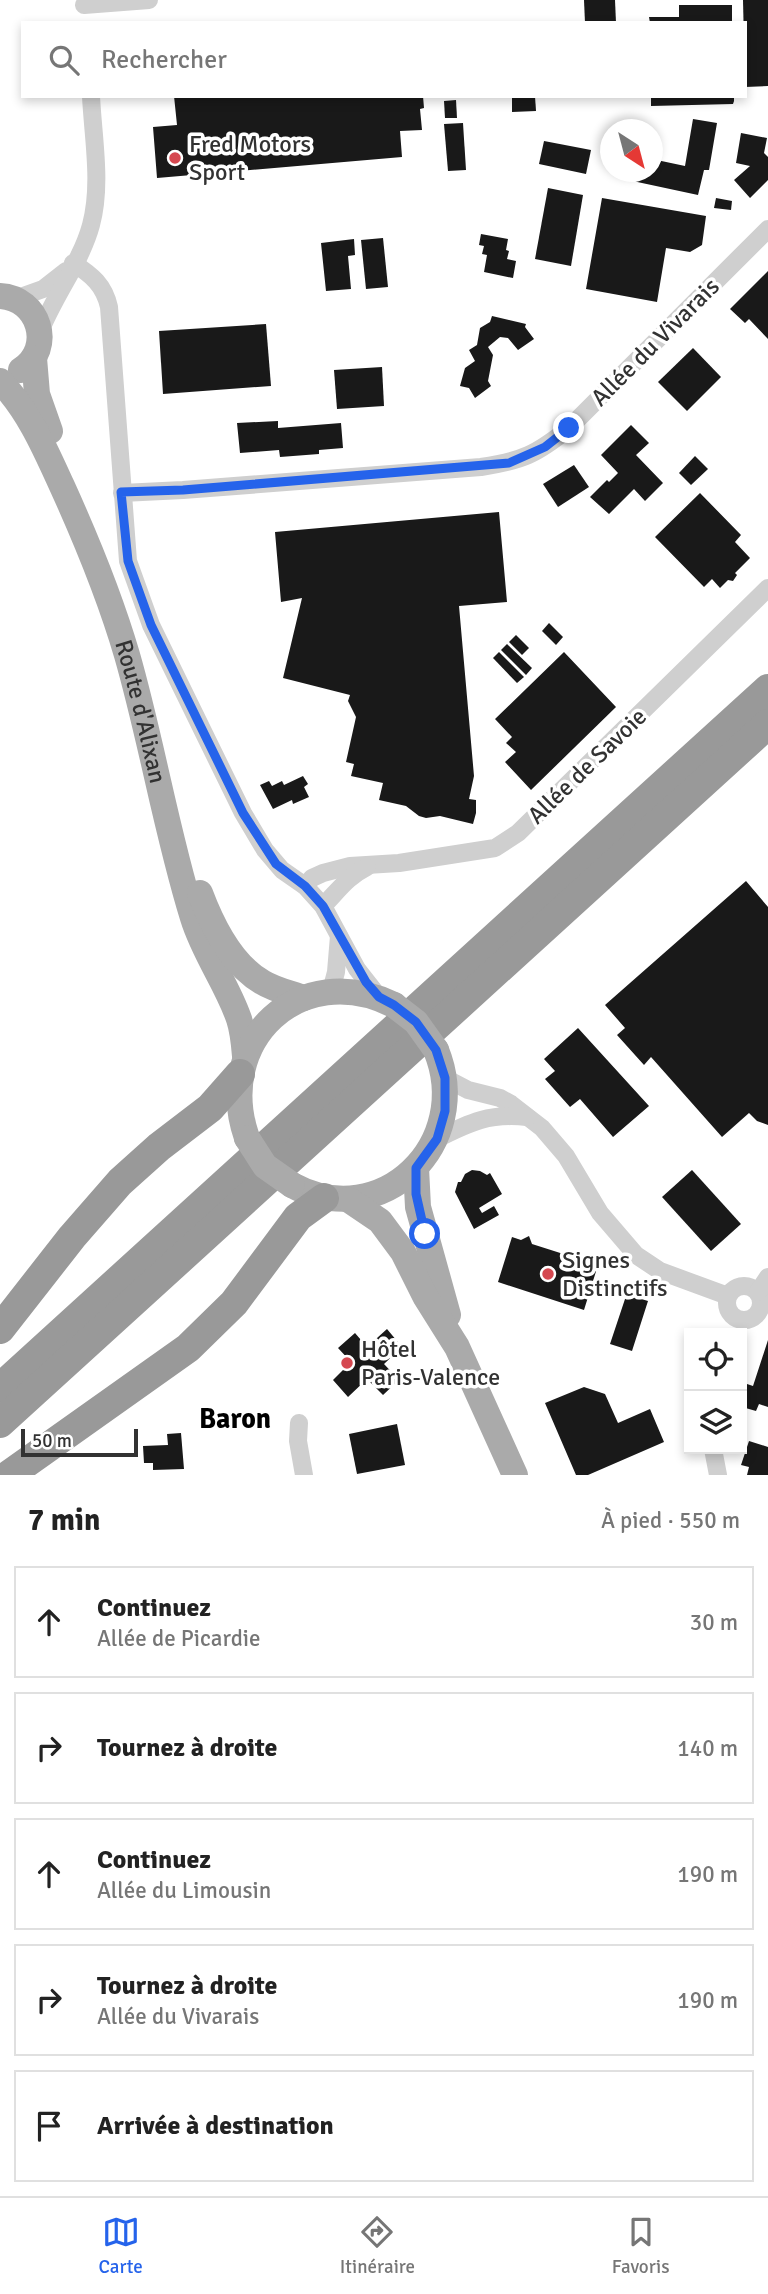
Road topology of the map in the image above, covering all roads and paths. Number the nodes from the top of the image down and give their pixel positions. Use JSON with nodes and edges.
{"nodes":[{"id":1,"x":149,"y":0,"type":"edge"},
{"id":2,"x":85,"y":9,"type":"edge"},
{"id":3,"x":91,"y":98,"type":"edge"},
{"id":4,"x":768,"y":229,"type":"edge"},
{"id":5,"x":73,"y":263,"type":"junction"},
{"id":6,"x":5,"y":296,"type":"edge"},
{"id":7,"x":40,"y":332,"type":"junction"},
{"id":8,"x":34,"y":358,"type":"junction"},
{"id":9,"x":0,"y":379,"type":"edge"},
{"id":10,"x":121,"y":492,"type":"junction"},
{"id":11,"x":768,"y":588,"type":"edge"},
{"id":12,"x":768,"y":689,"type":"edge"},
{"id":13,"x":768,"y":724,"type":"edge"},
{"id":14,"x":367,"y":867,"type":"junction"},
{"id":15,"x":305,"y":886,"type":"junction"},
{"id":16,"x":323,"y":906,"type":"junction"},
{"id":17,"x":339,"y":936,"type":"junction"},
{"id":18,"x":331,"y":991,"type":"junction"},
{"id":19,"x":304,"y":998,"type":"junction"},
{"id":20,"x":386,"y":1001,"type":"junction"},
{"id":21,"x":243,"y":1065,"type":"junction"},
{"id":22,"x":445,"y":1078,"type":"junction"},
{"id":23,"x":527,"y":1117,"type":"junction"},
{"id":24,"x":437,"y":1139,"type":"junction"},
{"id":25,"x":416,"y":1168,"type":"junction"},
{"id":26,"x":337,"y":1199,"type":"junction"},
{"id":27,"x":768,"y":1277,"type":"edge"},
{"id":28,"x":728,"y":1296,"type":"junction"},
{"id":29,"x":763,"y":1301,"type":"edge"},
{"id":30,"x":735,"y":1326,"type":"edge"},
{"id":31,"x":0,"y":1329,"type":"edge"},
{"id":32,"x":457,"y":1348,"type":"junction"},
{"id":33,"x":0,"y":1388,"type":"edge"},
{"id":34,"x":0,"y":1423,"type":"edge"},
{"id":35,"x":299,"y":1423,"type":"dead end"},
{"id":36,"x":714,"y":1454,"type":"edge"},
{"id":37,"x":9,"y":1475,"type":"edge"},
{"id":38,"x":304,"y":1475,"type":"edge"},
{"id":39,"x":515,"y":1475,"type":"edge"},
{"id":40,"x":718,"y":1475,"type":"edge"}],
"edges":[{"from":1,"to":2,"type":"street"},
{"from":3,"to":5,"type":"street"},
{"from":4,"to":10,"type":"street","name":"Allée du Vivarais"},
{"from":5,"to":6,"type":"street"},
{"from":5,"to":7,"type":"street"},
{"from":5,"to":10,"type":"street"},
{"from":6,"to":7,"type":"main road"},
{"from":7,"to":8,"type":"main road","name":"Route d'Alixan"},
{"from":8,"to":9,"type":"main road","name":"Route d'Alixan"},
{"from":8,"to":19,"type":"main road","name":"Route d'Alixan"},
{"from":9,"to":21,"type":"main road","name":"Route d'Alixan"},
{"from":10,"to":15,"type":"street"},
{"from":11,"to":14,"type":"street","name":"Allée de Savoie"},
{"from":12,"to":33,"type":"highway"},
{"from":13,"to":34,"type":"highway"},
{"from":14,"to":15,"type":"street","name":"Allée de Savoie"},
{"from":14,"to":16,"type":"street","name":"Allée de Savoie"},
{"from":15,"to":16,"type":"street"},
{"from":16,"to":17,"type":"street"},
{"from":17,"to":18,"type":"street"},
{"from":17,"to":20,"type":"street"},
{"from":18,"to":19,"type":"main road"},
{"from":18,"to":20,"type":"main road"},
{"from":19,"to":21,"type":"main road"},
{"from":20,"to":22,"type":"main road","bridge":true},
{"from":21,"to":26,"type":"main road","bridge":true},
{"from":21,"to":31,"type":"highway"},
{"from":22,"to":23,"type":"street"},
{"from":22,"to":24,"type":"main road"},
{"from":23,"to":24,"type":"street"},
{"from":23,"to":28,"type":"street"},
{"from":24,"to":25,"type":"main road"},
{"from":25,"to":26,"type":"main road"},
{"from":25,"to":32,"type":"main road"},
{"from":26,"to":32,"type":"main road"},
{"from":26,"to":37,"type":"highway"},
{"from":27,"to":29,"type":"street"},
{"from":28,"to":29,"type":"street"},
{"from":28,"to":30,"type":"street"},
{"from":29,"to":30,"type":"street"},
{"from":32,"to":39,"type":"main road"},
{"from":35,"to":38,"type":"street"},
{"from":36,"to":40,"type":"street"}]}
